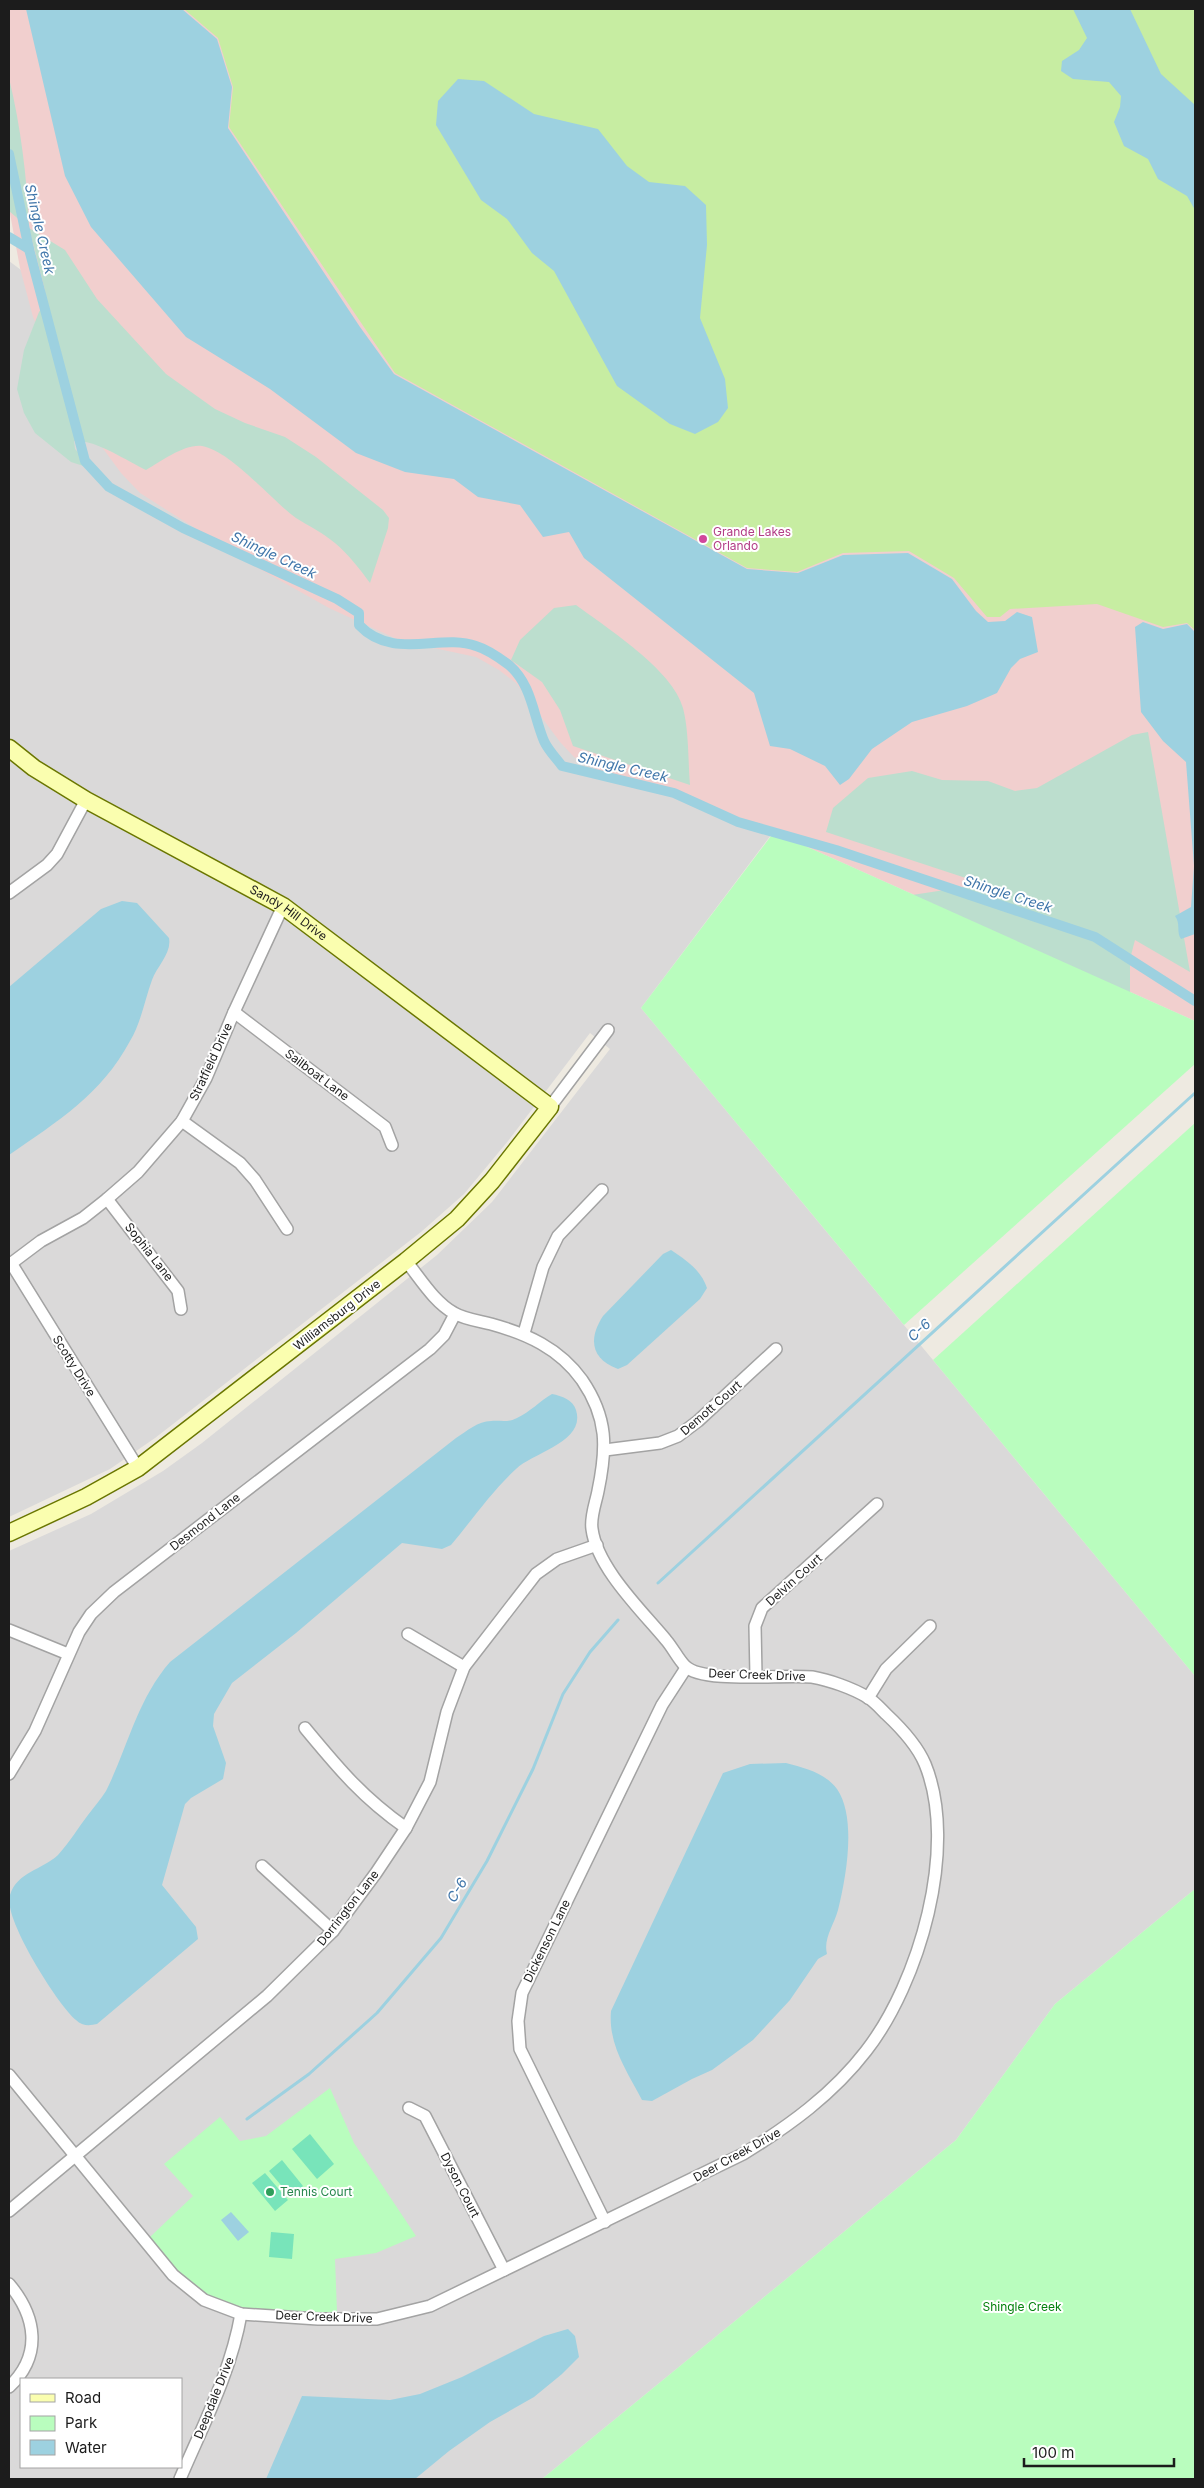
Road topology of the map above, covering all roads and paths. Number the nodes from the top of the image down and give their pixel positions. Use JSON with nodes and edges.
{"nodes":[{"id":1,"x":9,"y":748,"type":"edge"},
{"id":2,"x":86,"y":800,"type":"junction"},
{"id":3,"x":9,"y":893,"type":"edge"},
{"id":4,"x":283,"y":906,"type":"junction"},
{"id":5,"x":234,"y":1012,"type":"junction"},
{"id":6,"x":608,"y":1030,"type":"dead end"},
{"id":7,"x":550,"y":1106,"type":"junction"},
{"id":8,"x":182,"y":1120,"type":"junction"},
{"id":9,"x":392,"y":1145,"type":"dead end"},
{"id":10,"x":602,"y":1190,"type":"dead end"},
{"id":11,"x":108,"y":1199,"type":"junction"},
{"id":12,"x":287,"y":1229,"type":"dead end"},
{"id":13,"x":406,"y":1261,"type":"junction"},
{"id":14,"x":10,"y":1264,"type":"edge"},
{"id":15,"x":181,"y":1309,"type":"dead end"},
{"id":16,"x":455,"y":1314,"type":"junction"},
{"id":17,"x":524,"y":1333,"type":"junction"},
{"id":18,"x":776,"y":1349,"type":"dead end"},
{"id":19,"x":605,"y":1450,"type":"junction"},
{"id":20,"x":138,"y":1468,"type":"junction"},
{"id":21,"x":877,"y":1504,"type":"dead end"},
{"id":22,"x":9,"y":1533,"type":"edge"},
{"id":23,"x":597,"y":1545,"type":"junction"},
{"id":24,"x":930,"y":1626,"type":"dead end"},
{"id":25,"x":9,"y":1630,"type":"edge"},
{"id":26,"x":408,"y":1634,"type":"dead end"},
{"id":27,"x":68,"y":1654,"type":"junction"},
{"id":28,"x":464,"y":1667,"type":"junction"},
{"id":29,"x":686,"y":1668,"type":"junction"},
{"id":30,"x":756,"y":1676,"type":"junction"},
{"id":31,"x":868,"y":1698,"type":"junction"},
{"id":32,"x":305,"y":1728,"type":"dead end"},
{"id":33,"x":9,"y":1774,"type":"edge"},
{"id":34,"x":406,"y":1828,"type":"junction"},
{"id":35,"x":262,"y":1866,"type":"dead end"},
{"id":36,"x":333,"y":1931,"type":"junction"},
{"id":37,"x":9,"y":2075,"type":"edge"},
{"id":38,"x":409,"y":2108,"type":"dead end"},
{"id":39,"x":75,"y":2155,"type":"junction"},
{"id":40,"x":9,"y":2211,"type":"edge"},
{"id":41,"x":605,"y":2222,"type":"junction"},
{"id":42,"x":504,"y":2270,"type":"junction"},
{"id":43,"x":9,"y":2284,"type":"edge"},
{"id":44,"x":241,"y":2314,"type":"junction"},
{"id":45,"x":9,"y":2387,"type":"edge"},
{"id":46,"x":180,"y":2479,"type":"edge"}],
"edges":[{"from":1,"to":2,"type":"street","name":"Sandy Hill Drive"},
{"from":2,"to":3,"type":"street"},
{"from":2,"to":4,"type":"street","name":"Sandy Hill Drive"},
{"from":4,"to":5,"type":"street","name":"Stratfield Drive"},
{"from":4,"to":7,"type":"street","name":"Sandy Hill Drive"},
{"from":5,"to":8,"type":"street","name":"Stratfield Drive"},
{"from":5,"to":9,"type":"street","name":"Sailboat Lane"},
{"from":6,"to":7,"type":"street","name":"Williamsburg Drive"},
{"from":7,"to":13,"type":"street","name":"Williamsburg Drive"},
{"from":8,"to":11,"type":"street","name":"Stratfield Drive"},
{"from":8,"to":12,"type":"street"},
{"from":10,"to":17,"type":"street"},
{"from":11,"to":14,"type":"street","name":"Stratfield Drive"},
{"from":11,"to":15,"type":"street","name":"Sophia Lane"},
{"from":13,"to":16,"type":"street"},
{"from":13,"to":20,"type":"street","name":"Williamsburg Drive"},
{"from":14,"to":20,"type":"street","name":"Scotty Drive"},
{"from":16,"to":17,"type":"street"},
{"from":16,"to":27,"type":"street","name":"Desmond Lane"},
{"from":17,"to":19,"type":"street"},
{"from":18,"to":19,"type":"street","name":"Demott Court"},
{"from":19,"to":23,"type":"street"},
{"from":20,"to":22,"type":"street","name":"Williamsburg Drive"},
{"from":21,"to":30,"type":"street","name":"Delvin Court"},
{"from":23,"to":28,"type":"street","name":"Dorrington Lane"},
{"from":23,"to":29,"type":"street"},
{"from":24,"to":31,"type":"street"},
{"from":25,"to":27,"type":"street"},
{"from":26,"to":28,"type":"street"},
{"from":27,"to":33,"type":"street","name":"Desmond Lane"},
{"from":28,"to":34,"type":"street","name":"Dorrington Lane"},
{"from":29,"to":30,"type":"street","name":"Deer Creek Drive"},
{"from":29,"to":41,"type":"street","name":"Dickenson Lane"},
{"from":30,"to":31,"type":"street","name":"Deer Creek Drive"},
{"from":31,"to":41,"type":"street","name":"Deer Creek Drive"},
{"from":32,"to":34,"type":"street"},
{"from":34,"to":36,"type":"street","name":"Dorrington Lane"},
{"from":35,"to":36,"type":"street"},
{"from":36,"to":39,"type":"street","name":"Dorrington Lane"},
{"from":37,"to":39,"type":"street","name":"Deer Creek Drive"},
{"from":38,"to":42,"type":"street","name":"Dyson Court"},
{"from":39,"to":40,"type":"street","name":"Dorrington Lane"},
{"from":39,"to":44,"type":"street","name":"Deer Creek Drive"},
{"from":41,"to":42,"type":"street","name":"Deer Creek Drive"},
{"from":42,"to":44,"type":"street","name":"Deer Creek Drive"},
{"from":43,"to":45,"type":"street"},
{"from":44,"to":46,"type":"street","name":"Deepdale Drive"}]}
